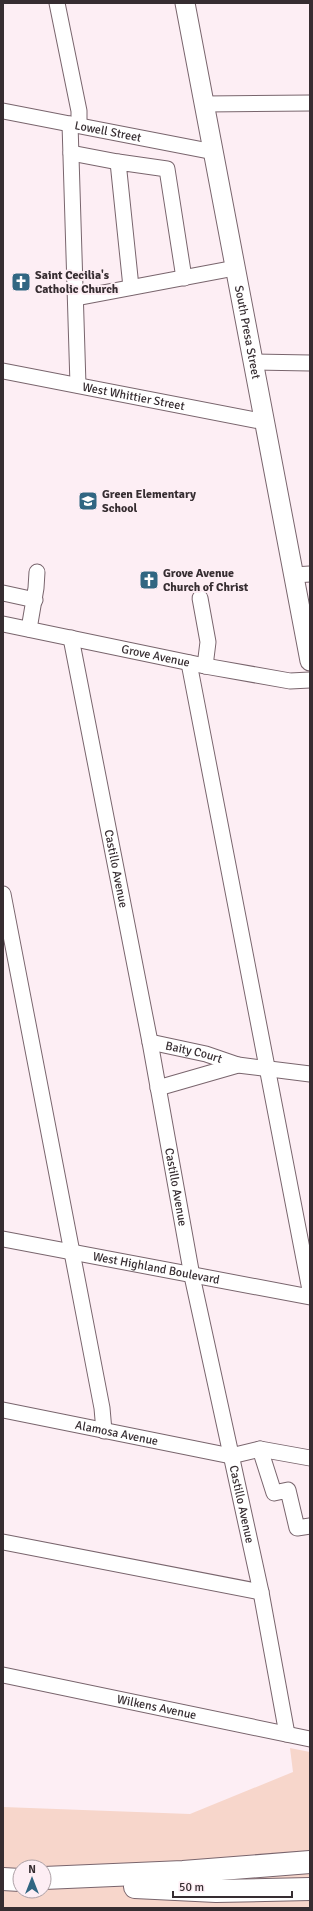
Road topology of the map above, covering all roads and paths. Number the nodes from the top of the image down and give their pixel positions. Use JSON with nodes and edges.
{"nodes":[{"id":1,"x":57,"y":3,"type":"edge"},
{"id":2,"x":185,"y":3,"type":"edge"},
{"id":3,"x":310,"y":103,"type":"edge"},
{"id":4,"x":205,"y":104,"type":"junction"},
{"id":5,"x":3,"y":111,"type":"edge"},
{"id":6,"x":75,"y":125,"type":"junction"},
{"id":7,"x":214,"y":152,"type":"junction"},
{"id":8,"x":71,"y":153,"type":"junction"},
{"id":9,"x":118,"y":162,"type":"junction"},
{"id":10,"x":235,"y":268,"type":"junction"},
{"id":11,"x":184,"y":278,"type":"junction"},
{"id":12,"x":131,"y":287,"type":"junction"},
{"id":13,"x":76,"y":298,"type":"junction"},
{"id":14,"x":252,"y":362,"type":"junction"},
{"id":15,"x":310,"y":363,"type":"edge"},
{"id":16,"x":3,"y":371,"type":"edge"},
{"id":17,"x":78,"y":385,"type":"junction"},
{"id":18,"x":265,"y":422,"type":"junction"},
{"id":19,"x":37,"y":572,"type":"dead end"},
{"id":20,"x":302,"y":575,"type":"edge"},
{"id":21,"x":3,"y":593,"type":"edge"},
{"id":22,"x":200,"y":598,"type":"dead end"},
{"id":23,"x":35,"y":600,"type":"junction"},
{"id":24,"x":306,"y":621,"type":"edge"},
{"id":25,"x":3,"y":624,"type":"edge"},
{"id":26,"x":29,"y":629,"type":"junction"},
{"id":27,"x":71,"y":638,"type":"junction"},
{"id":28,"x":310,"y":661,"type":"edge"},
{"id":29,"x":189,"y":663,"type":"junction"},
{"id":30,"x":205,"y":666,"type":"junction"},
{"id":31,"x":310,"y":680,"type":"edge"},
{"id":32,"x":3,"y":894,"type":"edge"},
{"id":33,"x":150,"y":1042,"type":"junction"},
{"id":34,"x":238,"y":1065,"type":"junction"},
{"id":35,"x":267,"y":1068,"type":"junction"},
{"id":36,"x":310,"y":1074,"type":"edge"},
{"id":37,"x":158,"y":1088,"type":"junction"},
{"id":38,"x":3,"y":1239,"type":"edge"},
{"id":39,"x":72,"y":1253,"type":"junction"},
{"id":40,"x":192,"y":1276,"type":"junction"},
{"id":41,"x":310,"y":1290,"type":"edge"},
{"id":42,"x":310,"y":1297,"type":"edge"},
{"id":43,"x":3,"y":1410,"type":"edge"},
{"id":44,"x":104,"y":1431,"type":"junction"},
{"id":45,"x":260,"y":1450,"type":"junction"},
{"id":46,"x":230,"y":1456,"type":"junction"},
{"id":47,"x":310,"y":1458,"type":"edge"},
{"id":48,"x":303,"y":1527,"type":"edge"},
{"id":49,"x":3,"y":1542,"type":"edge"},
{"id":50,"x":260,"y":1592,"type":"junction"},
{"id":51,"x":3,"y":1674,"type":"edge"},
{"id":52,"x":287,"y":1734,"type":"junction"},
{"id":53,"x":310,"y":1739,"type":"edge"},
{"id":54,"x":310,"y":1862,"type":"edge"},
{"id":55,"x":52,"y":1878,"type":"edge"},
{"id":56,"x":52,"y":1882,"type":"edge"},
{"id":57,"x":310,"y":1889,"type":"edge"}],
"edges":[{"from":1,"to":6,"type":"street"},
{"from":2,"to":4,"type":"main road","name":"South Presa Street"},
{"from":3,"to":4,"type":"street"},
{"from":4,"to":7,"type":"main road","name":"South Presa Street"},
{"from":5,"to":6,"type":"street","name":"Lowell Street"},
{"from":6,"to":7,"type":"street","name":"Lowell Street"},
{"from":6,"to":8,"type":"street"},
{"from":7,"to":10,"type":"main road","name":"South Presa Street"},
{"from":8,"to":9,"type":"street"},
{"from":8,"to":13,"type":"street"},
{"from":9,"to":11,"type":"street"},
{"from":9,"to":12,"type":"street"},
{"from":10,"to":11,"type":"street"},
{"from":10,"to":14,"type":"main road","name":"South Presa Street"},
{"from":11,"to":12,"type":"street"},
{"from":12,"to":13,"type":"street"},
{"from":13,"to":17,"type":"street"},
{"from":14,"to":15,"type":"street"},
{"from":14,"to":18,"type":"main road","name":"South Presa Street"},
{"from":16,"to":17,"type":"street","name":"West Whittier Street"},
{"from":17,"to":18,"type":"street","name":"West Whittier Street"},
{"from":18,"to":20,"type":"main road","name":"South Presa Street"},
{"from":19,"to":23,"type":"street"},
{"from":20,"to":24,"type":"main road","name":"South Presa Street"},
{"from":21,"to":23,"type":"street"},
{"from":22,"to":30,"type":"street"},
{"from":23,"to":26,"type":"street"},
{"from":24,"to":28,"type":"main road","name":"South Presa Street"},
{"from":25,"to":26,"type":"street","name":"Grove Avenue"},
{"from":26,"to":27,"type":"street","name":"Grove Avenue"},
{"from":27,"to":29,"type":"street","name":"Grove Avenue"},
{"from":27,"to":33,"type":"street","name":"Castillo Avenue"},
{"from":29,"to":30,"type":"street","name":"Grove Avenue"},
{"from":29,"to":35,"type":"street"},
{"from":30,"to":31,"type":"street","name":"Grove Avenue"},
{"from":32,"to":39,"type":"street"},
{"from":33,"to":34,"type":"street","name":"Baity Court"},
{"from":33,"to":37,"type":"street","name":"Castillo Avenue"},
{"from":34,"to":35,"type":"street","name":"Baity Court"},
{"from":34,"to":37,"type":"street","name":"Baity Court"},
{"from":35,"to":36,"type":"street","name":"Baity Court"},
{"from":35,"to":41,"type":"street"},
{"from":37,"to":40,"type":"street","name":"Castillo Avenue"},
{"from":38,"to":39,"type":"street","name":"West Highland Boulevard"},
{"from":39,"to":40,"type":"street","name":"West Highland Boulevard"},
{"from":39,"to":44,"type":"street"},
{"from":40,"to":42,"type":"street","name":"West Highland Boulevard"},
{"from":40,"to":46,"type":"street","name":"Castillo Avenue"},
{"from":43,"to":44,"type":"street","name":"Alamosa Avenue"},
{"from":44,"to":46,"type":"street","name":"Alamosa Avenue"},
{"from":45,"to":46,"type":"street"},
{"from":45,"to":47,"type":"street"},
{"from":45,"to":48,"type":"street"},
{"from":46,"to":50,"type":"street","name":"Castillo Avenue"},
{"from":49,"to":50,"type":"street"},
{"from":50,"to":52,"type":"street","name":"Castillo Avenue"},
{"from":51,"to":52,"type":"street","name":"Wilkens Avenue"},
{"from":52,"to":53,"type":"street","name":"Wilkens Avenue"},
{"from":54,"to":55,"type":"highway"},
{"from":56,"to":57,"type":"highway"}]}
